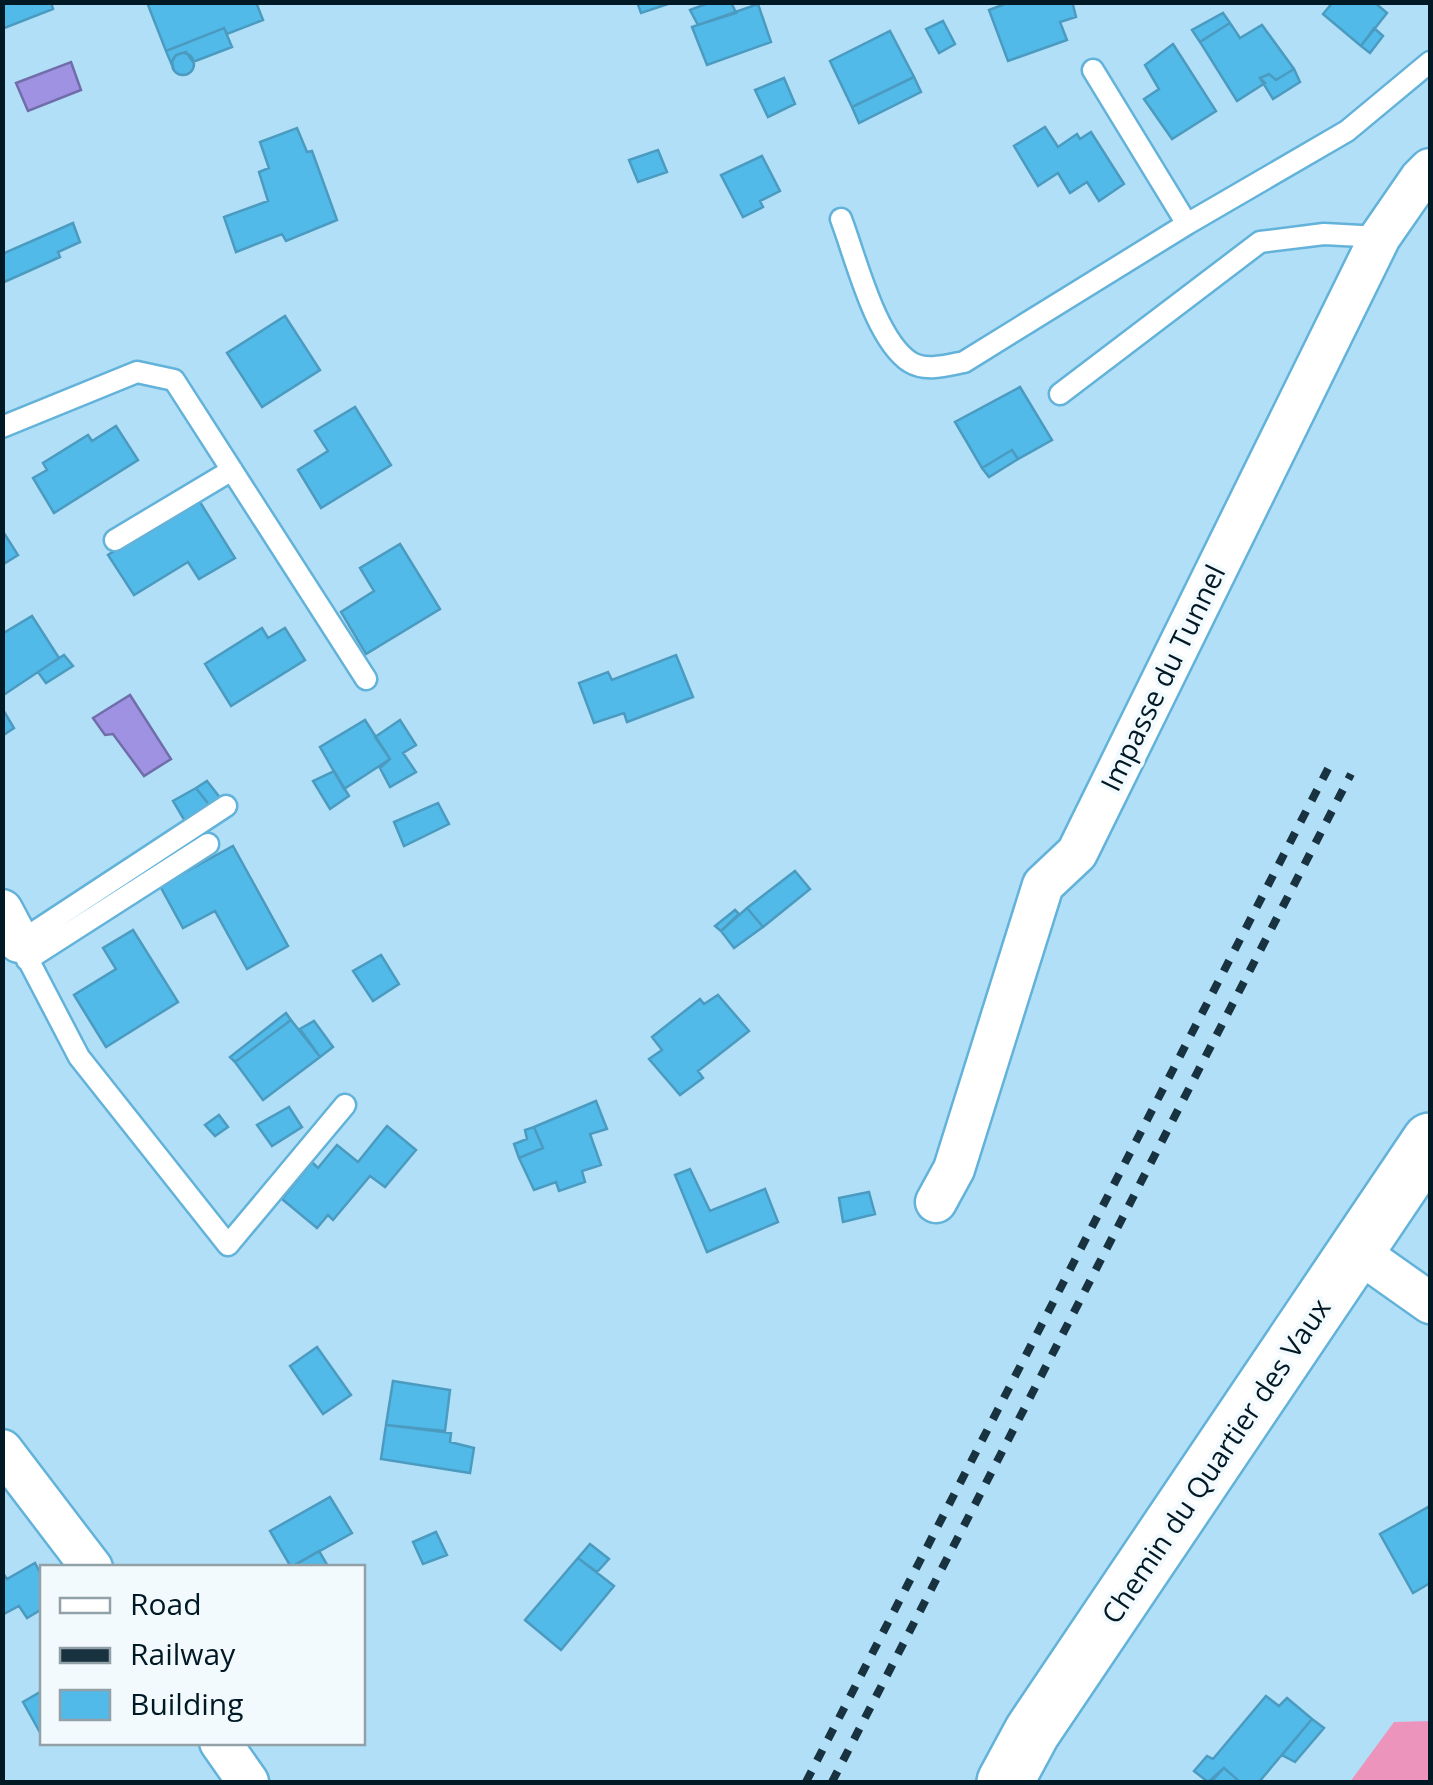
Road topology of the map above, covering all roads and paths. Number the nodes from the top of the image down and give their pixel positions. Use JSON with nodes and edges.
{"nodes":[{"id":1,"x":1430,"y":62,"type":"edge"},
{"id":2,"x":1093,"y":70,"type":"dead end"},
{"id":3,"x":1430,"y":170,"type":"edge"},
{"id":4,"x":842,"y":219,"type":"dead end"},
{"id":5,"x":1187,"y":224,"type":"junction"},
{"id":6,"x":1380,"y":237,"type":"junction"},
{"id":7,"x":1060,"y":394,"type":"dead end"},
{"id":8,"x":2,"y":427,"type":"edge"},
{"id":9,"x":232,"y":470,"type":"junction"},
{"id":10,"x":115,"y":540,"type":"dead end"},
{"id":11,"x":366,"y":679,"type":"dead end"},
{"id":12,"x":226,"y":806,"type":"dead end"},
{"id":13,"x":208,"y":844,"type":"dead end"},
{"id":14,"x":16,"y":937,"type":"edge"},
{"id":15,"x":344,"y":1105,"type":"dead end"},
{"id":16,"x":1430,"y":1141,"type":"edge"},
{"id":17,"x":936,"y":1202,"type":"dead end"},
{"id":18,"x":1358,"y":1252,"type":"junction"},
{"id":19,"x":1430,"y":1303,"type":"edge"},
{"id":20,"x":2,"y":1450,"type":"edge"},
{"id":21,"x":90,"y":1565,"type":"edge"},
{"id":22,"x":222,"y":1745,"type":"edge"},
{"id":23,"x":248,"y":1782,"type":"edge"},
{"id":24,"x":1005,"y":1782,"type":"edge"}],
"edges":[{"from":1,"to":5,"type":"lane"},
{"from":2,"to":5,"type":"lane"},
{"from":3,"to":6,"type":"street","name":"Impasse du Tunnel"},
{"from":4,"to":5,"type":"lane"},
{"from":6,"to":7,"type":"lane"},
{"from":6,"to":17,"type":"street","name":"Impasse du Tunnel"},
{"from":8,"to":9,"type":"lane"},
{"from":9,"to":10,"type":"lane"},
{"from":9,"to":11,"type":"lane"},
{"from":12,"to":14,"type":"lane"},
{"from":13,"to":14,"type":"lane"},
{"from":14,"to":15,"type":"lane"},
{"from":16,"to":18,"type":"street","name":"Chemin du Quartier des Vaux"},
{"from":18,"to":19,"type":"street"},
{"from":18,"to":24,"type":"street","name":"Chemin du Quartier des Vaux"},
{"from":20,"to":21,"type":"street"},
{"from":22,"to":23,"type":"street"}]}
